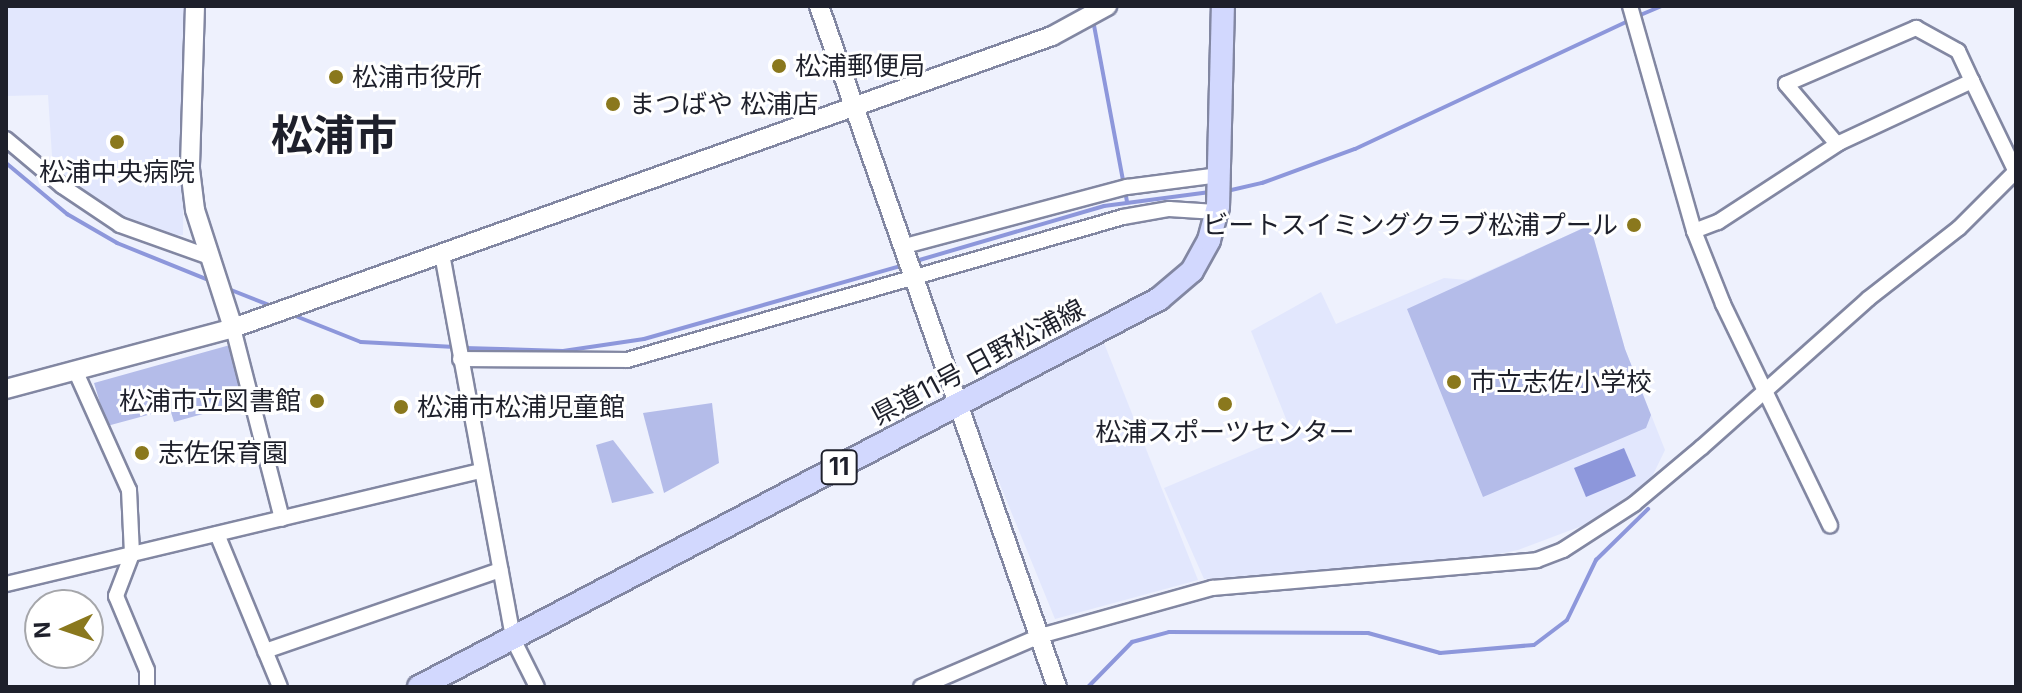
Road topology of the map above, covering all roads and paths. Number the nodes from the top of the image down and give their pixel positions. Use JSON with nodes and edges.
{"nodes":[{"id":1,"x":195,"y":6,"type":"edge"},
{"id":2,"x":819,"y":6,"type":"edge"},
{"id":3,"x":1223,"y":6,"type":"edge"},
{"id":4,"x":1630,"y":8,"type":"edge"},
{"id":5,"x":1095,"y":13,"type":"edge"},
{"id":6,"x":1972,"y":81,"type":"junction"},
{"id":7,"x":855,"y":106,"type":"junction"},
{"id":8,"x":6,"y":139,"type":"edge"},
{"id":9,"x":1837,"y":144,"type":"junction"},
{"id":10,"x":2016,"y":172,"type":"edge"},
{"id":11,"x":1219,"y":175,"type":"junction"},
{"id":12,"x":1217,"y":209,"type":"junction"},
{"id":13,"x":1694,"y":231,"type":"junction"},
{"id":14,"x":906,"y":249,"type":"junction"},
{"id":15,"x":442,"y":254,"type":"junction"},
{"id":16,"x":210,"y":257,"type":"junction"},
{"id":17,"x":915,"y":274,"type":"junction"},
{"id":18,"x":233,"y":328,"type":"junction"},
{"id":19,"x":460,"y":364,"type":"junction"},
{"id":20,"x":75,"y":370,"type":"junction"},
{"id":21,"x":1765,"y":388,"type":"junction"},
{"id":22,"x":6,"y":389,"type":"edge"},
{"id":23,"x":957,"y":404,"type":"junction"},
{"id":24,"x":480,"y":471,"type":"junction"},
{"id":25,"x":282,"y":519,"type":"junction"},
{"id":26,"x":1830,"y":525,"type":"dead end"},
{"id":27,"x":217,"y":534,"type":"junction"},
{"id":28,"x":132,"y":554,"type":"junction"},
{"id":29,"x":500,"y":570,"type":"junction"},
{"id":30,"x":6,"y":584,"type":"edge"},
{"id":31,"x":1040,"y":636,"type":"junction"},
{"id":32,"x":514,"y":641,"type":"junction"},
{"id":33,"x":265,"y":651,"type":"junction"},
{"id":34,"x":1057,"y":686,"type":"edge"},
{"id":35,"x":147,"y":687,"type":"edge"},
{"id":36,"x":280,"y":687,"type":"edge"},
{"id":37,"x":419,"y":687,"type":"edge"},
{"id":38,"x":537,"y":687,"type":"edge"},
{"id":39,"x":921,"y":687,"type":"edge"}],
"edges":[{"from":1,"to":16,"type":"street"},
{"from":2,"to":7,"type":"street"},
{"from":3,"to":11,"type":"main road","name":"県道11号 日野松浦線","number":"11"},
{"from":4,"to":13,"type":"street"},
{"from":5,"to":7,"type":"street"},
{"from":6,"to":9,"type":"street"},
{"from":6,"to":9,"type":"street"},
{"from":6,"to":10,"type":"street"},
{"from":7,"to":14,"type":"street"},
{"from":7,"to":15,"type":"street"},
{"from":8,"to":16,"type":"street"},
{"from":9,"to":13,"type":"street"},
{"from":10,"to":21,"type":"street"},
{"from":11,"to":12,"type":"main road","name":"県道11号 日野松浦線","number":"11"},
{"from":11,"to":14,"type":"street"},
{"from":12,"to":17,"type":"street"},
{"from":12,"to":23,"type":"main road","name":"県道11号 日野松浦線","number":"11"},
{"from":13,"to":21,"type":"street"},
{"from":14,"to":17,"type":"street"},
{"from":15,"to":18,"type":"street"},
{"from":15,"to":19,"type":"street"},
{"from":16,"to":18,"type":"street"},
{"from":17,"to":19,"type":"street"},
{"from":17,"to":23,"type":"street"},
{"from":18,"to":20,"type":"street"},
{"from":18,"to":25,"type":"street"},
{"from":19,"to":24,"type":"street"},
{"from":20,"to":22,"type":"street"},
{"from":20,"to":28,"type":"street"},
{"from":21,"to":26,"type":"street"},
{"from":21,"to":31,"type":"street"},
{"from":23,"to":31,"type":"street"},
{"from":23,"to":32,"type":"main road","name":"県道11号 日野松浦線","number":"11"},
{"from":24,"to":25,"type":"street"},
{"from":24,"to":29,"type":"street"},
{"from":25,"to":27,"type":"street"},
{"from":27,"to":28,"type":"street"},
{"from":27,"to":33,"type":"street"},
{"from":28,"to":30,"type":"street"},
{"from":28,"to":35,"type":"street"},
{"from":29,"to":32,"type":"street"},
{"from":29,"to":33,"type":"street"},
{"from":31,"to":34,"type":"street"},
{"from":31,"to":39,"type":"street"},
{"from":32,"to":37,"type":"main road","name":"県道11号 日野松浦線","number":"11"},
{"from":32,"to":38,"type":"street"},
{"from":33,"to":36,"type":"street"}]}
